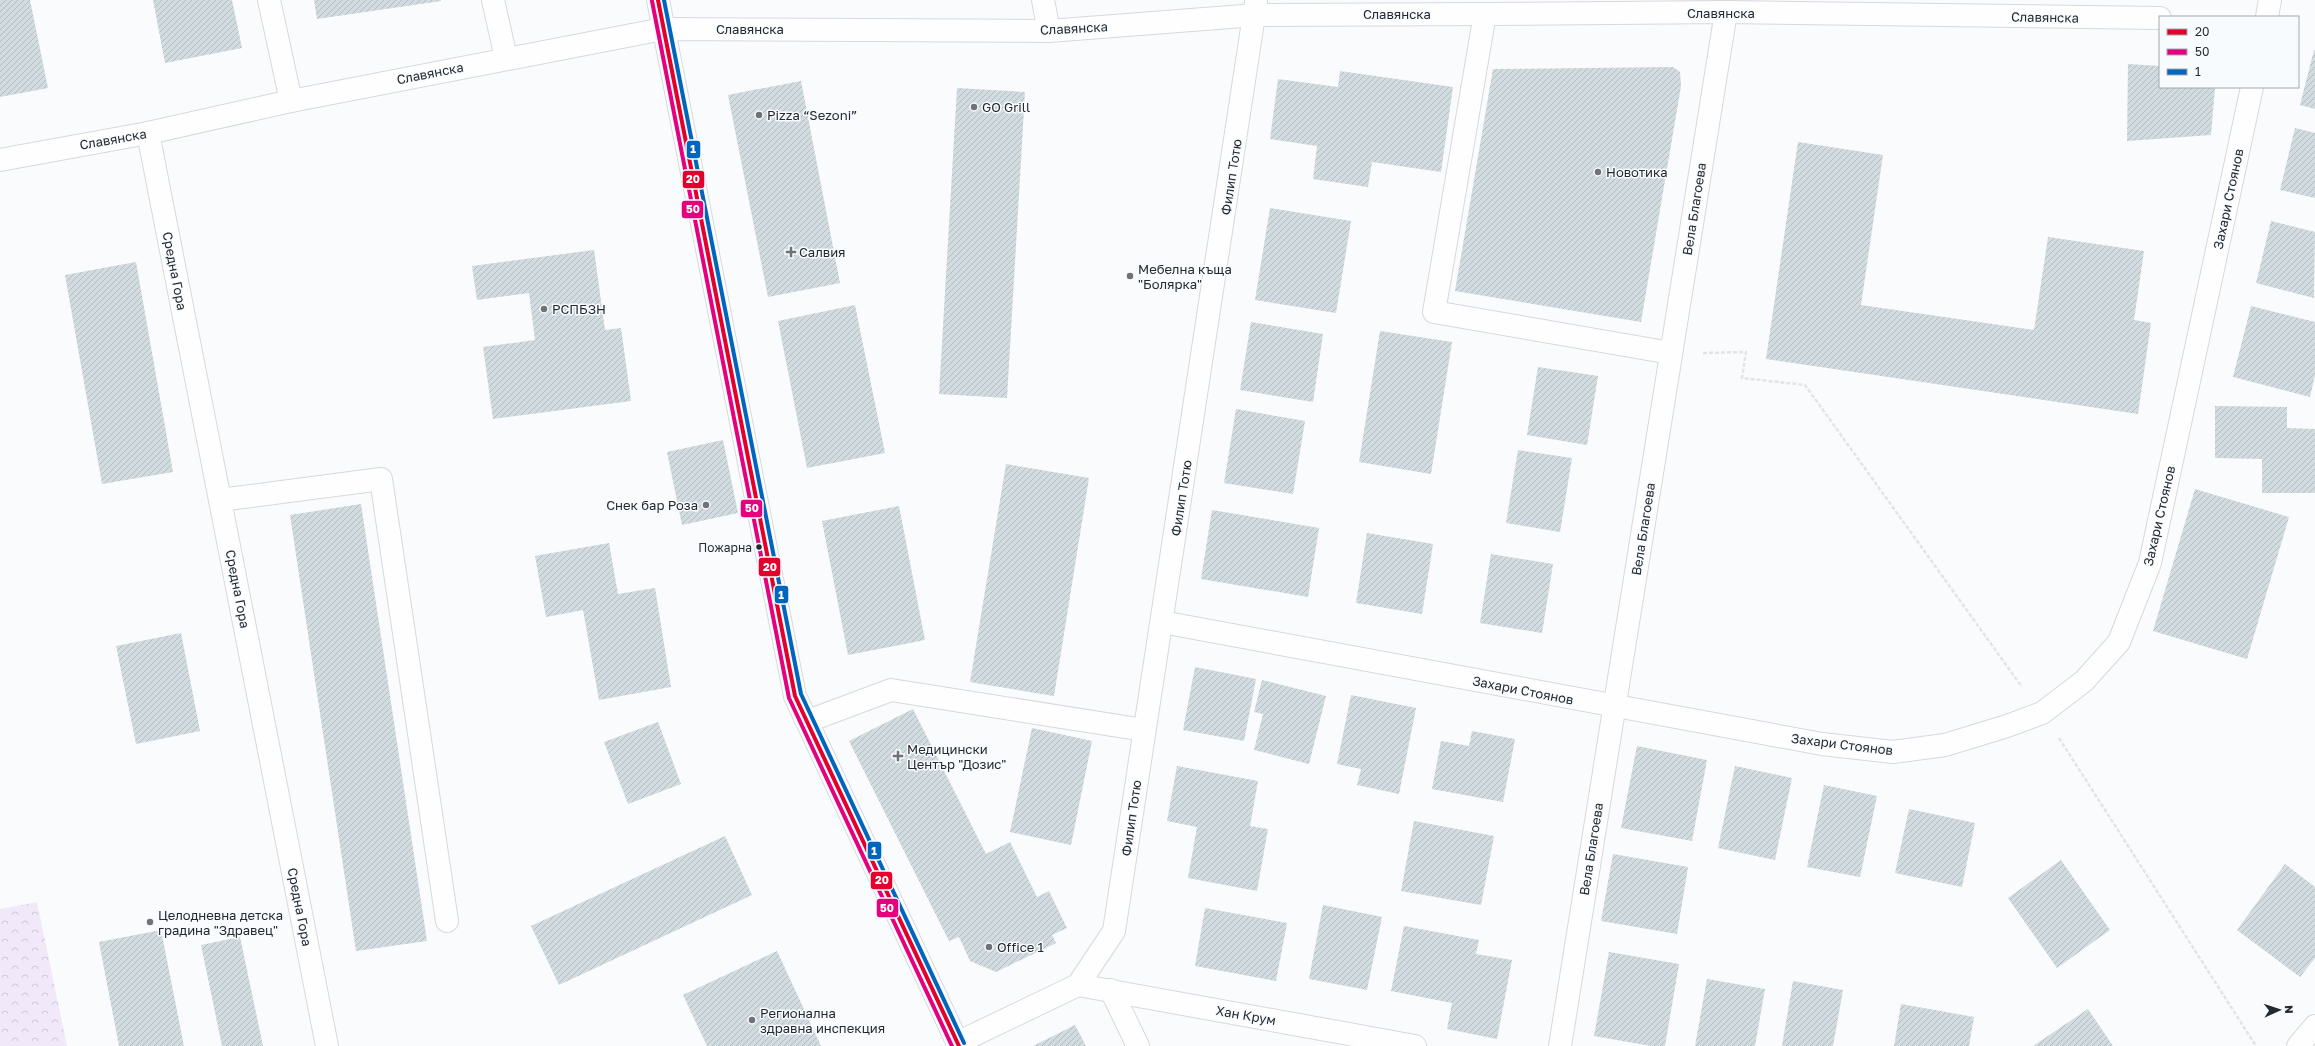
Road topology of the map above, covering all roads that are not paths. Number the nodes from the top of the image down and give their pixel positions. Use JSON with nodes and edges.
{"nodes":[{"id":1,"x":269,"y":0,"type":"edge"},
{"id":2,"x":493,"y":0,"type":"edge"},
{"id":3,"x":658,"y":0,"type":"edge"},
{"id":4,"x":1043,"y":0,"type":"edge"},
{"id":5,"x":2270,"y":0,"type":"edge"},
{"id":6,"x":1256,"y":8,"type":"edge"},
{"id":7,"x":1726,"y":12,"type":"junction"},
{"id":8,"x":1485,"y":14,"type":"junction"},
{"id":9,"x":2267,"y":16,"type":"edge"},
{"id":10,"x":2159,"y":18,"type":"edge"},
{"id":11,"x":664,"y":28,"type":"junction"},
{"id":12,"x":1049,"y":31,"type":"junction"},
{"id":13,"x":506,"y":58,"type":"junction"},
{"id":14,"x":2252,"y":88,"type":"edge"},
{"id":15,"x":291,"y":101,"type":"junction"},
{"id":16,"x":148,"y":133,"type":"junction"},
{"id":17,"x":0,"y":160,"type":"edge"},
{"id":18,"x":1671,"y":353,"type":"junction"},
{"id":19,"x":220,"y":500,"type":"junction"},
{"id":20,"x":1162,"y":622,"type":"junction"},
{"id":21,"x":1614,"y":707,"type":"junction"},
{"id":22,"x":808,"y":721,"type":"junction"},
{"id":23,"x":1144,"y":730,"type":"junction"},
{"id":24,"x":447,"y":921,"type":"dead end"},
{"id":25,"x":1078,"y":984,"type":"junction"},
{"id":26,"x":1111,"y":990,"type":"junction"},
{"id":27,"x":2315,"y":1026,"type":"edge"},
{"id":28,"x":958,"y":1044,"type":"edge"},
{"id":29,"x":327,"y":1046,"type":"edge"},
{"id":30,"x":1138,"y":1046,"type":"edge"},
{"id":31,"x":1415,"y":1046,"type":"edge"},
{"id":32,"x":1560,"y":1046,"type":"edge"},
{"id":33,"x":2298,"y":1046,"type":"edge"}],
"edges":[{"from":1,"to":15,"type":"street"},
{"from":2,"to":13,"type":"street"},
{"from":3,"to":11,"type":"street"},
{"from":4,"to":12,"type":"street"},
{"from":5,"to":9,"type":"street"},
{"from":6,"to":8,"type":"street","name":"Славянска"},
{"from":6,"to":12,"type":"street","name":"Славянска"},
{"from":6,"to":20,"type":"street","name":"Филип Тотю"},
{"from":7,"to":8,"type":"street","name":"Славянска"},
{"from":7,"to":10,"type":"street","name":"Славянска"},
{"from":7,"to":18,"type":"street","name":"Вела Благоева"},
{"from":8,"to":18,"type":"street"},
{"from":11,"to":12,"type":"street","name":"Славянска"},
{"from":11,"to":13,"type":"street","name":"Славянска"},
{"from":11,"to":22,"type":"street"},
{"from":13,"to":15,"type":"street","name":"Славянска"},
{"from":14,"to":21,"type":"street","name":"Захари Стоянов"},
{"from":15,"to":16,"type":"street","name":"Славянска"},
{"from":16,"to":17,"type":"street","name":"Славянска"},
{"from":16,"to":19,"type":"street","name":"Средна Гора"},
{"from":18,"to":21,"type":"street","name":"Вела Благоева"},
{"from":19,"to":24,"type":"street"},
{"from":19,"to":29,"type":"street","name":"Средна Гора"},
{"from":20,"to":21,"type":"street","name":"Захари Стоянов"},
{"from":20,"to":23,"type":"street","name":"Филип Тотю"},
{"from":21,"to":32,"type":"street","name":"Вела Благоева"},
{"from":22,"to":23,"type":"street"},
{"from":22,"to":28,"type":"street"},
{"from":23,"to":25,"type":"street","name":"Филип Тотю"},
{"from":25,"to":26,"type":"street","name":"Хан Крум"},
{"from":25,"to":28,"type":"street"},
{"from":26,"to":30,"type":"street"},
{"from":26,"to":31,"type":"street","name":"Хан Крум"},
{"from":27,"to":33,"type":"street"}]}
